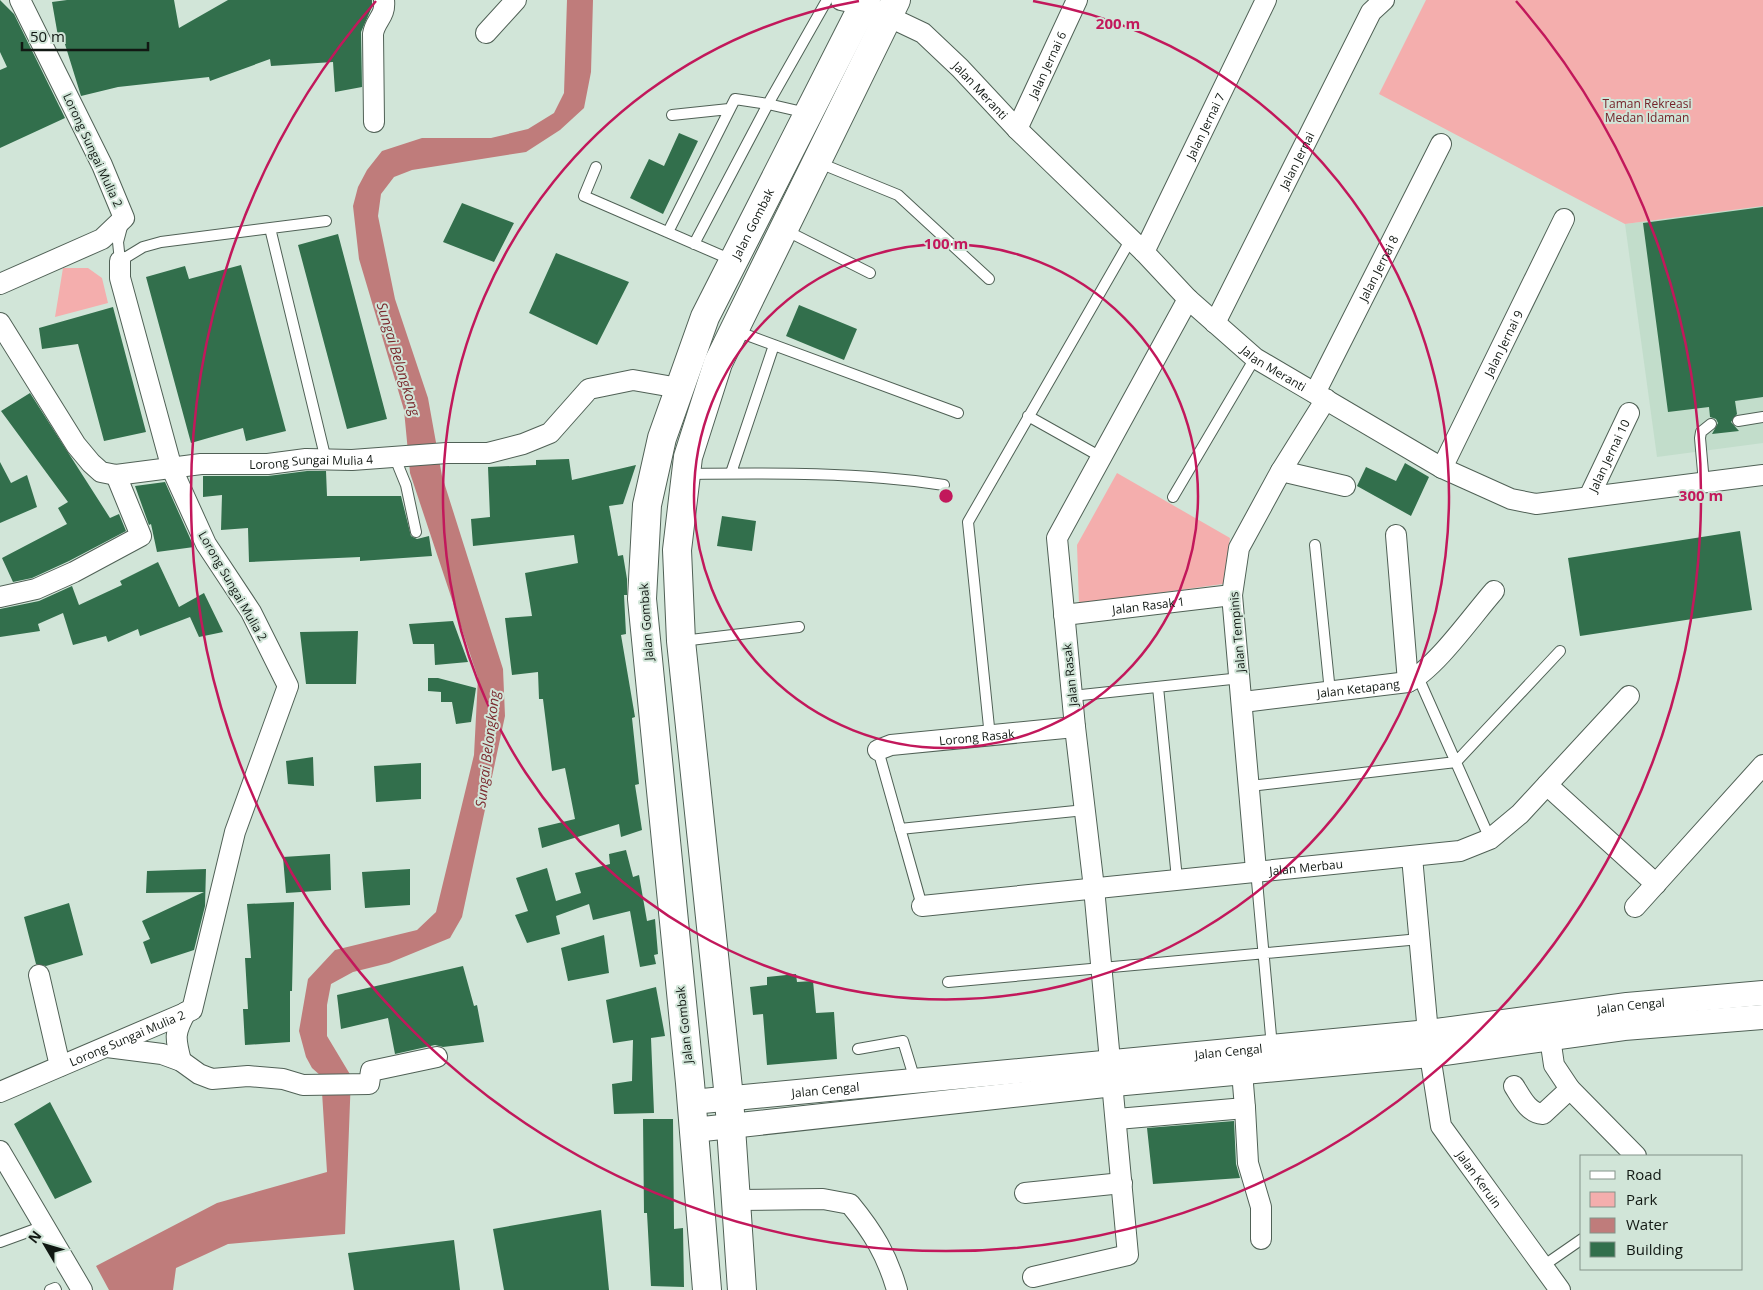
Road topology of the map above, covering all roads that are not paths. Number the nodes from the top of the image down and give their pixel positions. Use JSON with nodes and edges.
{"nodes":[{"id":1,"x":20,"y":0,"type":"edge"},
{"id":2,"x":384,"y":0,"type":"edge"},
{"id":3,"x":516,"y":0,"type":"edge"},
{"id":4,"x":827,"y":0,"type":"edge"},
{"id":5,"x":1077,"y":0,"type":"edge"},
{"id":6,"x":1266,"y":0,"type":"edge"},
{"id":7,"x":1384,"y":0,"type":"edge"},
{"id":8,"x":871,"y":5,"type":"edge"},
{"id":9,"x":486,"y":33,"type":"dead end"},
{"id":10,"x":768,"y":104,"type":"junction"},
{"id":11,"x":729,"y":109,"type":"junction"},
{"id":12,"x":809,"y":114,"type":"junction"},
{"id":13,"x":672,"y":115,"type":"dead end"},
{"id":14,"x":374,"y":122,"type":"dead end"},
{"id":15,"x":1017,"y":129,"type":"junction"},
{"id":16,"x":1441,"y":144,"type":"dead end"},
{"id":17,"x":817,"y":162,"type":"junction"},
{"id":18,"x":596,"y":167,"type":"dead end"},
{"id":19,"x":124,"y":218,"type":"junction"},
{"id":20,"x":1564,"y":219,"type":"dead end"},
{"id":21,"x":326,"y":221,"type":"dead end"},
{"id":22,"x":270,"y":228,"type":"junction"},
{"id":23,"x":784,"y":229,"type":"junction"},
{"id":24,"x":668,"y":232,"type":"junction"},
{"id":25,"x":694,"y":244,"type":"junction"},
{"id":26,"x":1137,"y":246,"type":"junction"},
{"id":27,"x":120,"y":261,"type":"junction"},
{"id":28,"x":735,"y":262,"type":"junction"},
{"id":29,"x":870,"y":273,"type":"dead end"},
{"id":30,"x":989,"y":279,"type":"dead end"},
{"id":31,"x":0,"y":284,"type":"edge"},
{"id":32,"x":1188,"y":299,"type":"junction"},
{"id":33,"x":0,"y":323,"type":"edge"},
{"id":34,"x":1215,"y":323,"type":"junction"},
{"id":35,"x":735,"y":330,"type":"junction"},
{"id":36,"x":774,"y":345,"type":"junction"},
{"id":37,"x":1255,"y":358,"type":"junction"},
{"id":38,"x":679,"y":388,"type":"junction"},
{"id":39,"x":1321,"y":396,"type":"junction"},
{"id":40,"x":958,"y":413,"type":"dead end"},
{"id":41,"x":1629,"y":414,"type":"dead end"},
{"id":42,"x":1028,"y":416,"type":"junction"},
{"id":43,"x":1763,"y":417,"type":"edge"},
{"id":44,"x":1738,"y":421,"type":"dead end"},
{"id":45,"x":1711,"y":424,"type":"dead end"},
{"id":46,"x":1101,"y":457,"type":"junction"},
{"id":47,"x":398,"y":458,"type":"junction"},
{"id":48,"x":326,"y":460,"type":"junction"},
{"id":49,"x":1442,"y":468,"type":"junction"},
{"id":50,"x":172,"y":469,"type":"junction"},
{"id":51,"x":1281,"y":471,"type":"junction"},
{"id":52,"x":731,"y":473,"type":"junction"},
{"id":53,"x":686,"y":474,"type":"junction"},
{"id":54,"x":116,"y":475,"type":"junction"},
{"id":55,"x":1763,"y":475,"type":"edge"},
{"id":56,"x":1704,"y":483,"type":"junction"},
{"id":57,"x":944,"y":485,"type":"dead end"},
{"id":58,"x":1345,"y":486,"type":"dead end"},
{"id":59,"x":1589,"y":496,"type":"junction"},
{"id":60,"x":1173,"y":497,"type":"dead end"},
{"id":61,"x":416,"y":532,"type":"dead end"},
{"id":62,"x":1396,"y":534,"type":"dead end"},
{"id":63,"x":1315,"y":545,"type":"dead end"},
{"id":64,"x":1494,"y":591,"type":"dead end"},
{"id":65,"x":1232,"y":595,"type":"junction"},
{"id":66,"x":0,"y":597,"type":"edge"},
{"id":67,"x":1064,"y":615,"type":"junction"},
{"id":68,"x":799,"y":627,"type":"dead end"},
{"id":69,"x":681,"y":641,"type":"junction"},
{"id":70,"x":1560,"y":651,"type":"dead end"},
{"id":71,"x":1240,"y":678,"type":"junction"},
{"id":72,"x":1413,"y":680,"type":"junction"},
{"id":73,"x":1158,"y":687,"type":"junction"},
{"id":74,"x":1330,"y":692,"type":"junction"},
{"id":75,"x":1072,"y":696,"type":"junction"},
{"id":76,"x":1629,"y":696,"type":"dead end"},
{"id":77,"x":1243,"y":702,"type":"junction"},
{"id":78,"x":1075,"y":727,"type":"junction"},
{"id":79,"x":990,"y":737,"type":"junction"},
{"id":80,"x":878,"y":750,"type":"joint"},
{"id":81,"x":1456,"y":762,"type":"junction"},
{"id":82,"x":1763,"y":765,"type":"edge"},
{"id":83,"x":1547,"y":785,"type":"junction"},
{"id":84,"x":1250,"y":786,"type":"junction"},
{"id":85,"x":1085,"y":810,"type":"junction"},
{"id":86,"x":900,"y":829,"type":"junction"},
{"id":87,"x":1490,"y":838,"type":"junction"},
{"id":88,"x":1412,"y":857,"type":"junction"},
{"id":89,"x":1256,"y":870,"type":"junction"},
{"id":90,"x":1177,"y":879,"type":"junction"},
{"id":91,"x":1656,"y":884,"type":"junction"},
{"id":92,"x":1094,"y":888,"type":"junction"},
{"id":93,"x":922,"y":906,"type":"joint"},
{"id":94,"x":1635,"y":907,"type":"dead end"},
{"id":95,"x":1420,"y":939,"type":"junction"},
{"id":96,"x":1264,"y":955,"type":"junction"},
{"id":97,"x":1101,"y":967,"type":"junction"},
{"id":98,"x":40,"y":975,"type":"dead end"},
{"id":99,"x":948,"y":982,"type":"dead end"},
{"id":100,"x":1763,"y":993,"type":"edge"},
{"id":101,"x":186,"y":1012,"type":"junction"},
{"id":102,"x":1763,"y":1017,"type":"edge"},
{"id":103,"x":1550,"y":1038,"type":"junction"},
{"id":104,"x":1430,"y":1043,"type":"junction"},
{"id":105,"x":105,"y":1047,"type":"junction"},
{"id":106,"x":1272,"y":1047,"type":"junction"},
{"id":107,"x":858,"y":1049,"type":"dead end"},
{"id":108,"x":437,"y":1057,"type":"dead end"},
{"id":109,"x":181,"y":1061,"type":"junction"},
{"id":110,"x":60,"y":1066,"type":"junction"},
{"id":111,"x":1242,"y":1072,"type":"junction"},
{"id":112,"x":1112,"y":1073,"type":"junction"},
{"id":113,"x":915,"y":1080,"type":"junction"},
{"id":114,"x":1514,"y":1086,"type":"dead end"},
{"id":115,"x":1570,"y":1089,"type":"junction"},
{"id":116,"x":0,"y":1092,"type":"edge"},
{"id":117,"x":729,"y":1098,"type":"junction"},
{"id":118,"x":692,"y":1102,"type":"junction"},
{"id":119,"x":1245,"y":1108,"type":"junction"},
{"id":120,"x":1117,"y":1120,"type":"junction"},
{"id":121,"x":731,"y":1126,"type":"junction"},
{"id":122,"x":694,"y":1130,"type":"junction"},
{"id":123,"x":0,"y":1151,"type":"edge"},
{"id":124,"x":1635,"y":1155,"type":"edge"},
{"id":125,"x":1122,"y":1183,"type":"junction"},
{"id":126,"x":1025,"y":1193,"type":"dead end"},
{"id":127,"x":736,"y":1200,"type":"junction"},
{"id":128,"x":44,"y":1226,"type":"junction"},
{"id":129,"x":1261,"y":1239,"type":"dead end"},
{"id":130,"x":1580,"y":1240,"type":"edge"},
{"id":131,"x":0,"y":1242,"type":"edge"},
{"id":132,"x":1543,"y":1266,"type":"junction"},
{"id":133,"x":1033,"y":1277,"type":"dead end"},
{"id":134,"x":50,"y":1290,"type":"edge"},
{"id":135,"x":56,"y":1290,"type":"edge"},
{"id":136,"x":82,"y":1290,"type":"edge"},
{"id":137,"x":707,"y":1290,"type":"edge"},
{"id":138,"x":742,"y":1290,"type":"edge"},
{"id":139,"x":897,"y":1290,"type":"edge"},
{"id":140,"x":1560,"y":1290,"type":"edge"}],
"edges":[{"from":1,"to":19,"type":"street","name":"Lorong Sungai Mulia 2"},
{"from":2,"to":14,"type":"street"},
{"from":3,"to":9,"type":"street"},
{"from":4,"to":10,"type":"lane"},
{"from":5,"to":15,"type":"street","name":"Jalan Jernai 6"},
{"from":6,"to":26,"type":"street","name":"Jalan Jernai 7"},
{"from":7,"to":34,"type":"street","name":"Jalan Jernai"},
{"from":8,"to":12,"type":"main road","name":"Jalan Gombak"},
{"from":8,"to":15,"type":"street","name":"Jalan Meranti"},
{"from":8,"to":17,"type":"main road"},
{"from":10,"to":11,"type":"lane"},
{"from":10,"to":12,"type":"lane"},
{"from":10,"to":25,"type":"lane"},
{"from":11,"to":13,"type":"lane"},
{"from":11,"to":24,"type":"lane"},
{"from":12,"to":28,"type":"main road","name":"Jalan Gombak"},
{"from":15,"to":26,"type":"street","name":"Jalan Meranti"},
{"from":16,"to":39,"type":"street","name":"Jalan Jernai 8"},
{"from":17,"to":23,"type":"main road"},
{"from":17,"to":30,"type":"lane"},
{"from":18,"to":24,"type":"lane"},
{"from":19,"to":27,"type":"lane","name":"Lorong Sungai Mulia 2"},
{"from":19,"to":31,"type":"street"},
{"from":20,"to":49,"type":"street","name":"Jalan Jernai 9"},
{"from":21,"to":22,"type":"lane"},
{"from":22,"to":27,"type":"lane"},
{"from":22,"to":48,"type":"lane"},
{"from":23,"to":29,"type":"lane"},
{"from":23,"to":35,"type":"main road"},
{"from":24,"to":25,"type":"lane"},
{"from":25,"to":28,"type":"lane"},
{"from":26,"to":32,"type":"street","name":"Jalan Meranti"},
{"from":26,"to":42,"type":"lane"},
{"from":27,"to":50,"type":"street","name":"Lorong Sungai Mulia 2"},
{"from":28,"to":38,"type":"main road","name":"Jalan Gombak"},
{"from":32,"to":34,"type":"street","name":"Jalan Meranti"},
{"from":32,"to":46,"type":"street","name":"Jalan Rasak"},
{"from":33,"to":54,"type":"street"},
{"from":34,"to":37,"type":"street","name":"Jalan Meranti"},
{"from":35,"to":36,"type":"lane"},
{"from":35,"to":53,"type":"main road"},
{"from":36,"to":40,"type":"lane"},
{"from":36,"to":52,"type":"lane"},
{"from":37,"to":39,"type":"street","name":"Jalan Meranti"},
{"from":37,"to":60,"type":"lane"},
{"from":38,"to":47,"type":"street","name":"Lorong Sungai Mulia 4"},
{"from":38,"to":118,"type":"main road","name":"Jalan Gombak"},
{"from":39,"to":49,"type":"street","name":"Jalan Meranti"},
{"from":39,"to":51,"type":"street","name":"Jalan Jernai 8"},
{"from":41,"to":59,"type":"street","name":"Jalan Jernai 10"},
{"from":42,"to":46,"type":"lane"},
{"from":42,"to":79,"type":"lane"},
{"from":43,"to":44,"type":"lane"},
{"from":45,"to":56,"type":"lane"},
{"from":46,"to":67,"type":"street","name":"Jalan Rasak"},
{"from":47,"to":48,"type":"street","name":"Lorong Sungai Mulia 4"},
{"from":47,"to":61,"type":"lane"},
{"from":48,"to":50,"type":"street","name":"Lorong Sungai Mulia 4"},
{"from":49,"to":59,"type":"street","name":"Jalan Meranti"},
{"from":50,"to":54,"type":"street","name":"Lorong Sungai Mulia 4"},
{"from":50,"to":101,"type":"street","name":"Lorong Sungai Mulia 2"},
{"from":51,"to":58,"type":"street"},
{"from":51,"to":65,"type":"street","name":"Jalan Tempinis"},
{"from":52,"to":53,"type":"lane"},
{"from":52,"to":57,"type":"lane"},
{"from":53,"to":69,"type":"main road"},
{"from":54,"to":66,"type":"street"},
{"from":55,"to":56,"type":"street","name":"Jalan Meranti"},
{"from":56,"to":59,"type":"street","name":"Jalan Meranti"},
{"from":62,"to":72,"type":"street"},
{"from":63,"to":74,"type":"lane"},
{"from":64,"to":72,"type":"street"},
{"from":65,"to":67,"type":"street","name":"Jalan Rasak 1"},
{"from":65,"to":71,"type":"street","name":"Jalan Tempinis"},
{"from":67,"to":75,"type":"street","name":"Jalan Rasak"},
{"from":68,"to":69,"type":"lane"},
{"from":69,"to":117,"type":"main road"},
{"from":70,"to":81,"type":"lane"},
{"from":71,"to":73,"type":"lane"},
{"from":71,"to":77,"type":"street","name":"Jalan Tempinis"},
{"from":72,"to":74,"type":"street","name":"Jalan Ketapang"},
{"from":72,"to":81,"type":"lane"},
{"from":73,"to":75,"type":"lane"},
{"from":73,"to":90,"type":"lane"},
{"from":74,"to":77,"type":"street","name":"Jalan Ketapang"},
{"from":75,"to":78,"type":"street","name":"Jalan Rasak"},
{"from":76,"to":83,"type":"street","name":"Jalan Merbau"},
{"from":77,"to":84,"type":"street","name":"Jalan Tempinis"},
{"from":78,"to":79,"type":"street","name":"Lorong Rasak"},
{"from":78,"to":85,"type":"street","name":"Jalan Rasak"},
{"from":79,"to":80,"type":"street","name":"Lorong Rasak"},
{"from":80,"to":86,"type":"lane"},
{"from":81,"to":84,"type":"lane"},
{"from":81,"to":87,"type":"lane"},
{"from":82,"to":91,"type":"street"},
{"from":83,"to":87,"type":"street","name":"Jalan Merbau"},
{"from":83,"to":91,"type":"street"},
{"from":84,"to":89,"type":"street","name":"Jalan Tempinis"},
{"from":85,"to":86,"type":"lane"},
{"from":85,"to":92,"type":"street","name":"Jalan Rasak"},
{"from":86,"to":93,"type":"lane"},
{"from":87,"to":88,"type":"street","name":"Jalan Merbau"},
{"from":88,"to":89,"type":"street","name":"Jalan Merbau"},
{"from":88,"to":95,"type":"street","name":"Jalan Keruin"},
{"from":89,"to":90,"type":"street","name":"Jalan Merbau"},
{"from":89,"to":96,"type":"lane"},
{"from":90,"to":92,"type":"street","name":"Jalan Merbau"},
{"from":91,"to":94,"type":"street"},
{"from":92,"to":93,"type":"street","name":"Jalan Merbau"},
{"from":92,"to":97,"type":"street","name":"Jalan Rasak"},
{"from":95,"to":96,"type":"lane"},
{"from":95,"to":104,"type":"street","name":"Jalan Keruin"},
{"from":96,"to":97,"type":"lane"},
{"from":96,"to":106,"type":"lane"},
{"from":97,"to":99,"type":"lane"},
{"from":97,"to":112,"type":"street","name":"Jalan Rasak"},
{"from":98,"to":110,"type":"street"},
{"from":100,"to":104,"type":"street","name":"Jalan Cengal"},
{"from":101,"to":105,"type":"street","name":"Lorong Sungai Mulia 2"},
{"from":101,"to":109,"type":"street"},
{"from":102,"to":103,"type":"street","name":"Jalan Cengal"},
{"from":103,"to":104,"type":"street","name":"Jalan Cengal"},
{"from":103,"to":115,"type":"street"},
{"from":104,"to":106,"type":"street","name":"Jalan Cengal"},
{"from":104,"to":111,"type":"street","name":"Jalan Cengal"},
{"from":104,"to":132,"type":"street","name":"Jalan Keruin"},
{"from":105,"to":109,"type":"street"},
{"from":105,"to":110,"type":"street","name":"Lorong Sungai Mulia 2"},
{"from":106,"to":112,"type":"street","name":"Jalan Cengal"},
{"from":107,"to":113,"type":"lane"},
{"from":108,"to":109,"type":"street"},
{"from":110,"to":116,"type":"street","name":"Lorong Sungai Mulia 2"},
{"from":111,"to":112,"type":"street","name":"Jalan Cengal"},
{"from":111,"to":119,"type":"street"},
{"from":112,"to":113,"type":"street","name":"Jalan Cengal"},
{"from":112,"to":120,"type":"street","name":"Jalan Rasak"},
{"from":112,"to":121,"type":"street","name":"Jalan Cengal"},
{"from":113,"to":117,"type":"street","name":"Jalan Cengal"},
{"from":114,"to":115,"type":"street"},
{"from":115,"to":124,"type":"street"},
{"from":117,"to":118,"type":"street","name":"Jalan Cengal"},
{"from":117,"to":121,"type":"main road"},
{"from":118,"to":122,"type":"main road","name":"Jalan Gombak"},
{"from":119,"to":120,"type":"street"},
{"from":119,"to":129,"type":"street"},
{"from":120,"to":125,"type":"street","name":"Jalan Rasak"},
{"from":121,"to":122,"type":"street","name":"Jalan Cengal"},
{"from":121,"to":127,"type":"main road"},
{"from":122,"to":137,"type":"main road","name":"Jalan Gombak"},
{"from":123,"to":128,"type":"street"},
{"from":125,"to":126,"type":"street"},
{"from":125,"to":133,"type":"street","name":"Jalan Rasak"},
{"from":127,"to":138,"type":"main road"},
{"from":127,"to":139,"type":"street"},
{"from":128,"to":131,"type":"lane"},
{"from":128,"to":136,"type":"street"},
{"from":130,"to":132,"type":"lane"},
{"from":132,"to":140,"type":"street","name":"Jalan Keruin"},
{"from":134,"to":135,"type":"lane"}]}
